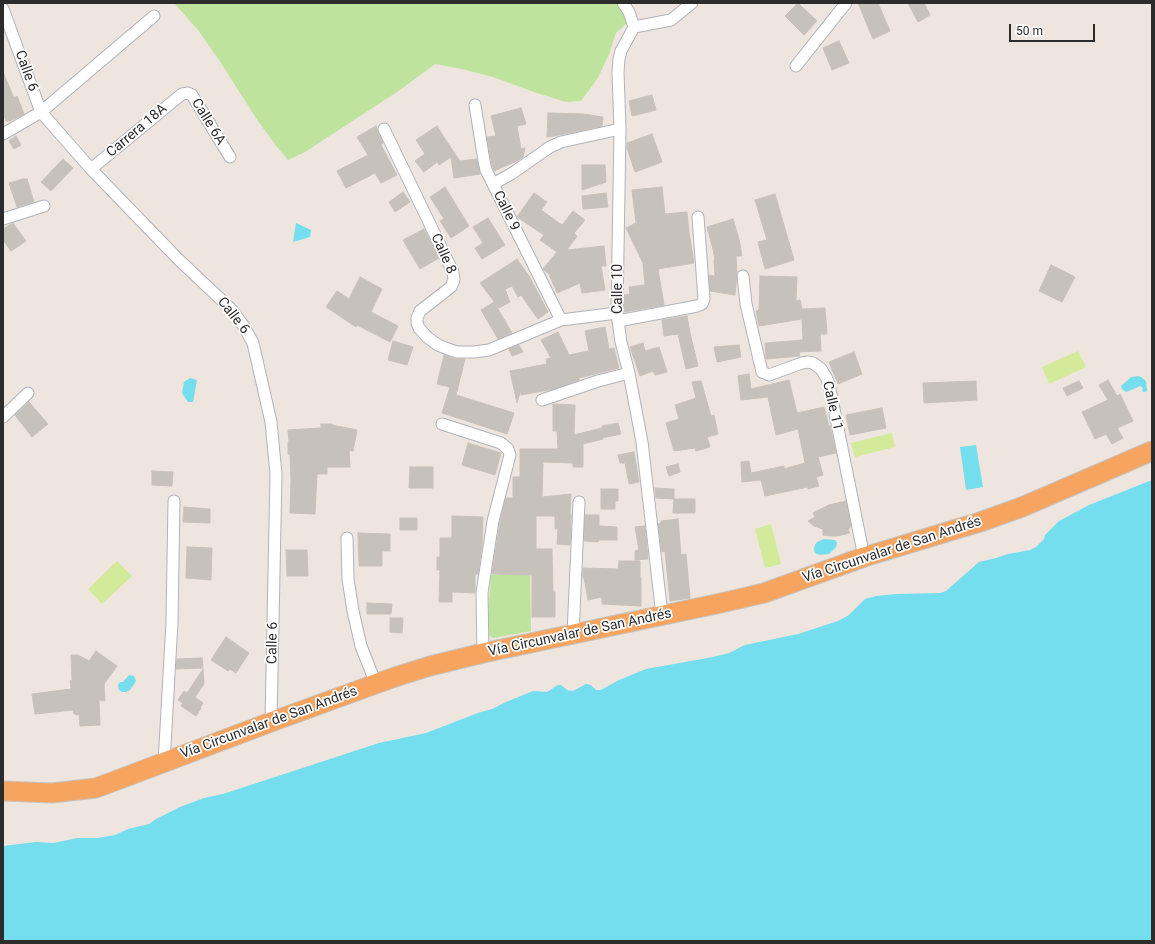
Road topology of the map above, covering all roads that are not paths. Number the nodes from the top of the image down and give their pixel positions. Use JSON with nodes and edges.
{"nodes":[{"id":1,"x":624,"y":3,"type":"edge"},
{"id":2,"x":692,"y":3,"type":"edge"},
{"id":3,"x":846,"y":3,"type":"edge"},
{"id":4,"x":3,"y":9,"type":"edge"},
{"id":5,"x":154,"y":16,"type":"dead end"},
{"id":6,"x":634,"y":27,"type":"junction"},
{"id":7,"x":796,"y":66,"type":"dead end"},
{"id":8,"x":182,"y":94,"type":"joint"},
{"id":9,"x":475,"y":105,"type":"dead end"},
{"id":10,"x":41,"y":112,"type":"junction"},
{"id":11,"x":384,"y":129,"type":"dead end"},
{"id":12,"x":620,"y":129,"type":"junction"},
{"id":13,"x":3,"y":134,"type":"edge"},
{"id":14,"x":230,"y":156,"type":"dead end"},
{"id":15,"x":91,"y":169,"type":"junction"},
{"id":16,"x":493,"y":184,"type":"junction"},
{"id":17,"x":44,"y":206,"type":"dead end"},
{"id":18,"x":698,"y":217,"type":"dead end"},
{"id":19,"x":3,"y":219,"type":"edge"},
{"id":20,"x":743,"y":276,"type":"dead end"},
{"id":21,"x":618,"y":317,"type":"junction"},
{"id":22,"x":561,"y":320,"type":"junction"},
{"id":23,"x":629,"y":373,"type":"junction"},
{"id":24,"x":28,"y":393,"type":"dead end"},
{"id":25,"x":542,"y":400,"type":"dead end"},
{"id":26,"x":3,"y":417,"type":"edge"},
{"id":27,"x":442,"y":424,"type":"dead end"},
{"id":28,"x":1152,"y":451,"type":"edge"},
{"id":29,"x":174,"y":501,"type":"dead end"},
{"id":30,"x":579,"y":502,"type":"dead end"},
{"id":31,"x":347,"y":538,"type":"dead end"},
{"id":32,"x":864,"y":556,"type":"junction"},
{"id":33,"x":662,"y":615,"type":"junction"},
{"id":34,"x":573,"y":634,"type":"junction"},
{"id":35,"x":483,"y":653,"type":"junction"},
{"id":36,"x":376,"y":684,"type":"junction"},
{"id":37,"x":271,"y":722,"type":"junction"},
{"id":38,"x":164,"y":763,"type":"junction"},
{"id":39,"x":3,"y":791,"type":"edge"}],
"edges":[{"from":1,"to":6,"type":"street"},
{"from":2,"to":6,"type":"street"},
{"from":3,"to":7,"type":"street"},
{"from":4,"to":10,"type":"street","name":"Calle 6"},
{"from":5,"to":10,"type":"street"},
{"from":6,"to":12,"type":"street","name":"Calle 10"},
{"from":8,"to":14,"type":"street","name":"Calle 6A"},
{"from":8,"to":15,"type":"street","name":"Carrera 18A"},
{"from":9,"to":16,"type":"street"},
{"from":10,"to":13,"type":"street"},
{"from":10,"to":15,"type":"street","name":"Calle 6"},
{"from":11,"to":22,"type":"street","name":"Calle 8"},
{"from":12,"to":16,"type":"street","name":"Calle 9"},
{"from":12,"to":21,"type":"street","name":"Calle 10"},
{"from":15,"to":37,"type":"street","name":"Calle 6"},
{"from":16,"to":22,"type":"street","name":"Calle 9"},
{"from":17,"to":19,"type":"street"},
{"from":18,"to":21,"type":"street","name":"Calle 8"},
{"from":20,"to":32,"type":"street","name":"Calle 11"},
{"from":21,"to":22,"type":"street","name":"Calle 8"},
{"from":21,"to":23,"type":"street","name":"Calle 10"},
{"from":23,"to":25,"type":"street"},
{"from":23,"to":33,"type":"street","name":"Calle 10"},
{"from":24,"to":26,"type":"street"},
{"from":27,"to":35,"type":"street"},
{"from":28,"to":32,"type":"highway","name":"Vía Circunvalar de San Andrés"},
{"from":29,"to":38,"type":"street"},
{"from":30,"to":34,"type":"street"},
{"from":31,"to":36,"type":"street"},
{"from":32,"to":33,"type":"highway","name":"Vía Circunvalar de San Andrés"},
{"from":33,"to":34,"type":"highway","name":"Vía Circunvalar de San Andrés"},
{"from":34,"to":35,"type":"highway","name":"Vía Circunvalar de San Andrés"},
{"from":35,"to":36,"type":"highway","name":"Vía Circunvalar de San Andrés"},
{"from":36,"to":37,"type":"highway","name":"Vía Circunvalar de San Andrés"},
{"from":37,"to":38,"type":"highway","name":"Vía Circunvalar de San Andrés"},
{"from":38,"to":39,"type":"highway","name":"Vía Circunvalar de San Andrés"}]}
